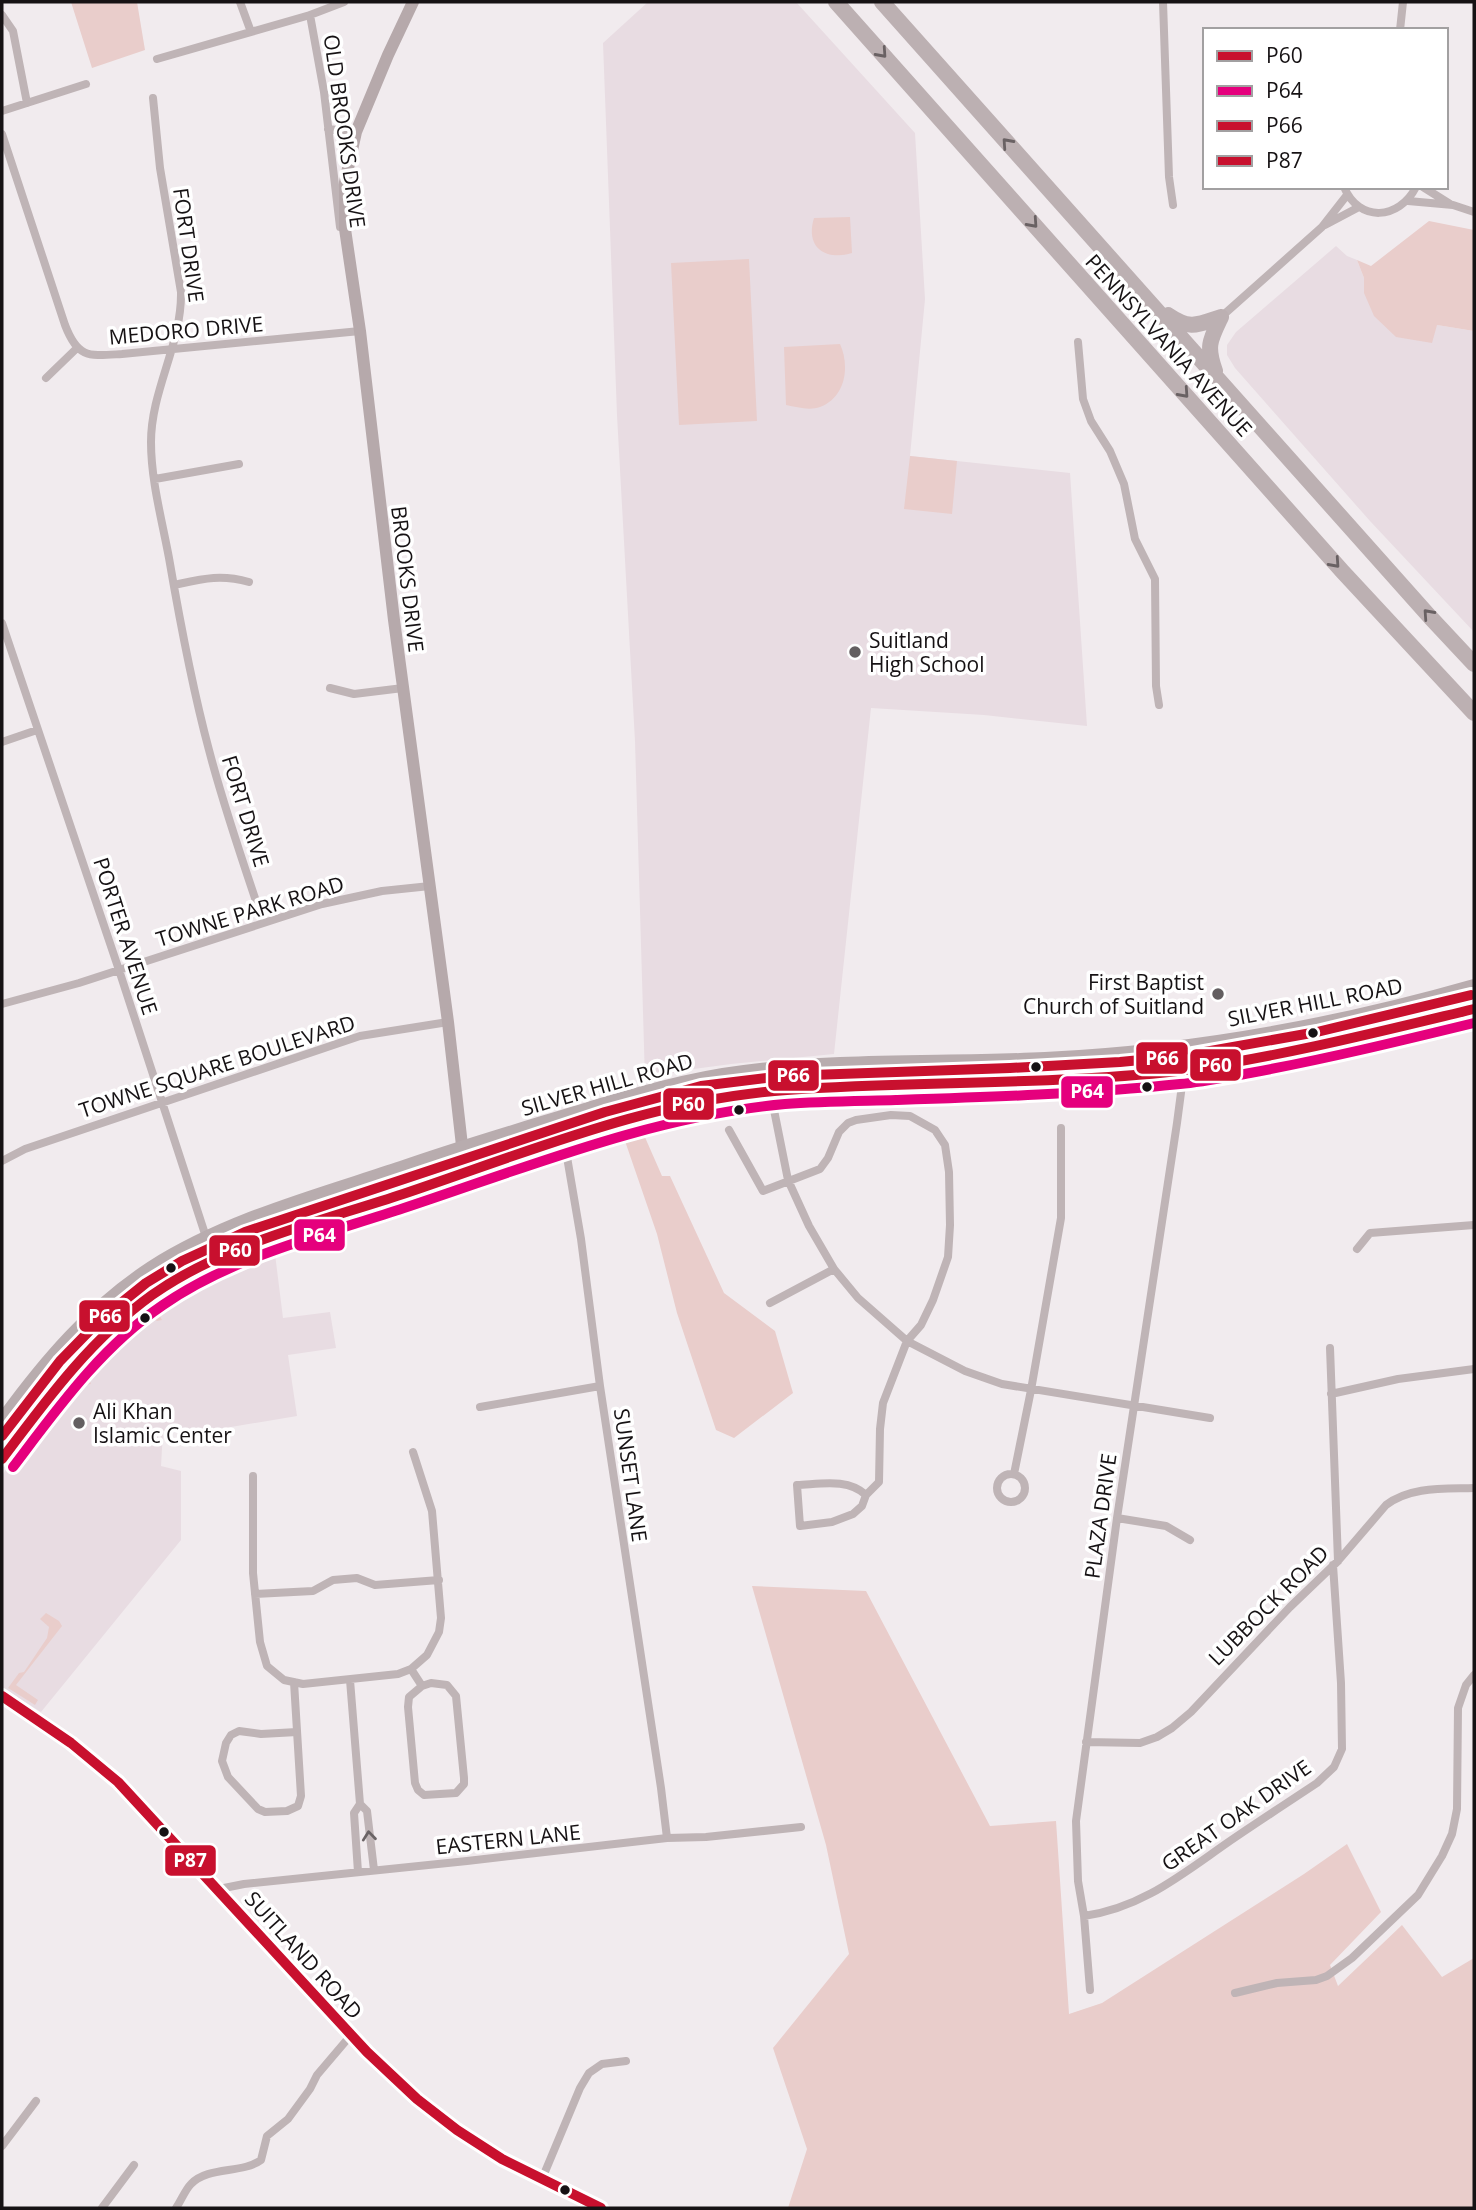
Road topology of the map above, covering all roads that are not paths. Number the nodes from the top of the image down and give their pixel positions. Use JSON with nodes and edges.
{"nodes":[{"id":1,"x":240,"y":2,"type":"edge"},
{"id":2,"x":344,"y":2,"type":"edge"},
{"id":3,"x":836,"y":2,"type":"edge"},
{"id":4,"x":882,"y":2,"type":"edge"},
{"id":5,"x":1163,"y":2,"type":"edge"},
{"id":6,"x":1403,"y":2,"type":"edge"},
{"id":7,"x":410,"y":3,"type":"edge"},
{"id":8,"x":2,"y":15,"type":"edge"},
{"id":9,"x":310,"y":15,"type":"junction"},
{"id":10,"x":1400,"y":28,"type":"edge"},
{"id":11,"x":251,"y":32,"type":"junction"},
{"id":12,"x":157,"y":59,"type":"dead end"},
{"id":13,"x":86,"y":84,"type":"dead end"},
{"id":14,"x":153,"y":98,"type":"dead end"},
{"id":15,"x":27,"y":103,"type":"junction"},
{"id":16,"x":2,"y":111,"type":"edge"},
{"id":17,"x":328,"y":130,"type":"junction"},
{"id":18,"x":356,"y":132,"type":"junction"},
{"id":19,"x":2,"y":134,"type":"edge"},
{"id":20,"x":1415,"y":189,"type":"edge"},
{"id":21,"x":1426,"y":189,"type":"edge"},
{"id":22,"x":1345,"y":191,"type":"edge"},
{"id":23,"x":1408,"y":201,"type":"junction"},
{"id":24,"x":1172,"y":205,"type":"dead end"},
{"id":25,"x":1453,"y":205,"type":"junction"},
{"id":26,"x":1359,"y":207,"type":"junction"},
{"id":27,"x":1474,"y":212,"type":"edge"},
{"id":28,"x":1322,"y":227,"type":"junction"},
{"id":29,"x":348,"y":252,"type":"junction"},
{"id":30,"x":1151,"y":304,"type":"junction"},
{"id":31,"x":1221,"y":317,"type":"junction"},
{"id":32,"x":360,"y":331,"type":"junction"},
{"id":33,"x":1078,"y":342,"type":"dead end"},
{"id":34,"x":77,"y":348,"type":"junction"},
{"id":35,"x":171,"y":349,"type":"junction"},
{"id":36,"x":46,"y":378,"type":"dead end"},
{"id":37,"x":1218,"y":380,"type":"junction"},
{"id":38,"x":239,"y":464,"type":"dead end"},
{"id":39,"x":155,"y":479,"type":"junction"},
{"id":40,"x":249,"y":582,"type":"dead end"},
{"id":41,"x":174,"y":585,"type":"junction"},
{"id":42,"x":2,"y":623,"type":"edge"},
{"id":43,"x":1474,"y":664,"type":"edge"},
{"id":44,"x":330,"y":688,"type":"dead end"},
{"id":45,"x":403,"y":688,"type":"junction"},
{"id":46,"x":1159,"y":705,"type":"dead end"},
{"id":47,"x":1474,"y":713,"type":"edge"},
{"id":48,"x":37,"y":730,"type":"junction"},
{"id":49,"x":2,"y":742,"type":"edge"},
{"id":50,"x":430,"y":886,"type":"junction"},
{"id":51,"x":263,"y":922,"type":"junction"},
{"id":52,"x":119,"y":970,"type":"junction"},
{"id":53,"x":1474,"y":985,"type":"edge"},
{"id":54,"x":2,"y":1004,"type":"edge"},
{"id":55,"x":1474,"y":1009,"type":"edge"},
{"id":56,"x":448,"y":1022,"type":"junction"},
{"id":57,"x":1183,"y":1047,"type":"junction"},
{"id":58,"x":770,"y":1068,"type":"junction"},
{"id":59,"x":1184,"y":1069,"type":"junction"},
{"id":60,"x":772,"y":1091,"type":"junction"},
{"id":61,"x":161,"y":1102,"type":"junction"},
{"id":62,"x":560,"y":1116,"type":"junction"},
{"id":63,"x":1061,"y":1128,"type":"dead end"},
{"id":64,"x":729,"y":1130,"type":"dead end"},
{"id":65,"x":564,"y":1139,"type":"junction"},
{"id":66,"x":461,"y":1147,"type":"junction"},
{"id":67,"x":2,"y":1161,"type":"edge"},
{"id":68,"x":464,"y":1172,"type":"junction"},
{"id":69,"x":788,"y":1180,"type":"junction"},
{"id":70,"x":1474,"y":1225,"type":"edge"},
{"id":71,"x":206,"y":1237,"type":"junction"},
{"id":72,"x":1357,"y":1249,"type":"dead end"},
{"id":73,"x":210,"y":1262,"type":"junction"},
{"id":74,"x":834,"y":1269,"type":"junction"},
{"id":75,"x":770,"y":1303,"type":"dead end"},
{"id":76,"x":907,"y":1341,"type":"junction"},
{"id":77,"x":1330,"y":1348,"type":"dead end"},
{"id":78,"x":1474,"y":1369,"type":"edge"},
{"id":79,"x":600,"y":1386,"type":"junction"},
{"id":80,"x":1031,"y":1390,"type":"junction"},
{"id":81,"x":1331,"y":1394,"type":"junction"},
{"id":82,"x":1133,"y":1405,"type":"junction"},
{"id":83,"x":480,"y":1407,"type":"dead end"},
{"id":84,"x":1210,"y":1418,"type":"dead end"},
{"id":85,"x":2,"y":1419,"type":"edge"},
{"id":86,"x":413,"y":1452,"type":"dead end"},
{"id":87,"x":2,"y":1459,"type":"edge"},
{"id":88,"x":1014,"y":1474,"type":"dead end"},
{"id":89,"x":253,"y":1476,"type":"dead end"},
{"id":90,"x":1474,"y":1488,"type":"edge"},
{"id":91,"x":866,"y":1495,"type":"junction"},
{"id":92,"x":1117,"y":1518,"type":"junction"},
{"id":93,"x":1191,"y":1540,"type":"dead end"},
{"id":94,"x":1336,"y":1563,"type":"junction"},
{"id":95,"x":439,"y":1580,"type":"junction"},
{"id":96,"x":255,"y":1594,"type":"junction"},
{"id":97,"x":411,"y":1669,"type":"junction"},
{"id":98,"x":1474,"y":1675,"type":"edge"},
{"id":99,"x":350,"y":1680,"type":"junction"},
{"id":100,"x":294,"y":1682,"type":"junction"},
{"id":101,"x":422,"y":1686,"type":"junction"},
{"id":102,"x":2,"y":1696,"type":"edge"},
{"id":103,"x":297,"y":1732,"type":"junction"},
{"id":104,"x":1086,"y":1742,"type":"junction"},
{"id":105,"x":360,"y":1804,"type":"junction"},
{"id":106,"x":802,"y":1827,"type":"dead end"},
{"id":107,"x":667,"y":1838,"type":"junction"},
{"id":108,"x":374,"y":1871,"type":"junction"},
{"id":109,"x":358,"y":1872,"type":"junction"},
{"id":110,"x":219,"y":1889,"type":"junction"},
{"id":111,"x":1084,"y":1916,"type":"junction"},
{"id":112,"x":1090,"y":1990,"type":"dead end"},
{"id":113,"x":1235,"y":1993,"type":"dead end"},
{"id":114,"x":352,"y":2035,"type":"junction"},
{"id":115,"x":626,"y":2061,"type":"dead end"},
{"id":116,"x":36,"y":2101,"type":"dead end"},
{"id":117,"x":2,"y":2146,"type":"edge"},
{"id":118,"x":134,"y":2165,"type":"dead end"},
{"id":119,"x":542,"y":2179,"type":"junction"},
{"id":120,"x":102,"y":2208,"type":"edge"},
{"id":121,"x":176,"y":2208,"type":"edge"},
{"id":122,"x":601,"y":2208,"type":"edge"}],
"edges":[{"from":1,"to":11,"type":"street"},
{"from":2,"to":9,"type":"street"},
{"from":3,"to":47,"type":"highway","name":"PENNSYLVANIA AVENUE","one_way":true},
{"from":30,"to":4,"type":"highway","name":"PENNSYLVANIA AVENUE","one_way":true},
{"from":5,"to":24,"type":"street"},
{"from":6,"to":10,"type":"street"},
{"from":7,"to":18,"type":"street","name":"BROOKS DRIVE"},
{"from":8,"to":15,"type":"street"},
{"from":9,"to":11,"type":"street"},
{"from":9,"to":17,"type":"street","name":"OLD BROOKS DRIVE"},
{"from":11,"to":12,"type":"street"},
{"from":13,"to":15,"type":"street"},
{"from":14,"to":35,"type":"street","name":"FORT DRIVE"},
{"from":15,"to":16,"type":"street"},
{"from":17,"to":18,"type":"street"},
{"from":17,"to":29,"type":"street","name":"OLD BROOKS DRIVE"},
{"from":18,"to":29,"type":"street","name":"BROOKS DRIVE"},
{"from":19,"to":34,"type":"street"},
{"from":20,"to":23,"type":"street"},
{"from":21,"to":25,"type":"street"},
{"from":22,"to":26,"type":"street"},
{"from":22,"to":28,"type":"street"},
{"from":23,"to":25,"type":"street"},
{"from":23,"to":26,"type":"street"},
{"from":25,"to":27,"type":"street"},
{"from":26,"to":28,"type":"street"},
{"from":28,"to":31,"type":"street"},
{"from":29,"to":32,"type":"street","name":"BROOKS DRIVE"},
{"from":30,"to":31,"type":"highway"},
{"from":30,"to":37,"type":"highway","name":"PENNSYLVANIA AVENUE"},
{"from":31,"to":37,"type":"highway"},
{"from":32,"to":35,"type":"street","name":"MEDORO DRIVE"},
{"from":32,"to":45,"type":"street","name":"BROOKS DRIVE"},
{"from":33,"to":46,"type":"street"},
{"from":34,"to":35,"type":"street","name":"MEDORO DRIVE"},
{"from":34,"to":36,"type":"street"},
{"from":35,"to":39,"type":"street","name":"FORT DRIVE"},
{"from":43,"to":37,"type":"highway","name":"PENNSYLVANIA AVENUE","one_way":true},
{"from":38,"to":39,"type":"street"},
{"from":39,"to":41,"type":"street","name":"FORT DRIVE"},
{"from":40,"to":41,"type":"street"},
{"from":41,"to":51,"type":"street","name":"FORT DRIVE"},
{"from":42,"to":48,"type":"street","name":"PORTER AVENUE"},
{"from":44,"to":45,"type":"street"},
{"from":45,"to":50,"type":"street","name":"BROOKS DRIVE"},
{"from":48,"to":49,"type":"street"},
{"from":48,"to":52,"type":"street","name":"PORTER AVENUE"},
{"from":50,"to":51,"type":"street","name":"TOWNE PARK ROAD"},
{"from":50,"to":56,"type":"street","name":"BROOKS DRIVE"},
{"from":51,"to":52,"type":"street","name":"TOWNE PARK ROAD"},
{"from":52,"to":54,"type":"street","name":"TOWNE PARK ROAD"},
{"from":52,"to":61,"type":"street","name":"PORTER AVENUE"},
{"from":53,"to":57,"type":"main road","name":"SILVER HILL ROAD"},
{"from":55,"to":59,"type":"main road","name":"SILVER HILL ROAD"},
{"from":56,"to":61,"type":"street","name":"TOWNE SQUARE BOULEVARD"},
{"from":56,"to":66,"type":"street","name":"BROOKS DRIVE"},
{"from":57,"to":58,"type":"main road","name":"SILVER HILL ROAD"},
{"from":57,"to":59,"type":"street","name":"PLAZA DRIVE"},
{"from":58,"to":60,"type":"street"},
{"from":58,"to":62,"type":"main road","name":"SILVER HILL ROAD"},
{"from":59,"to":60,"type":"main road","name":"SILVER HILL ROAD"},
{"from":59,"to":82,"type":"street","name":"PLAZA DRIVE"},
{"from":60,"to":65,"type":"main road","name":"SILVER HILL ROAD"},
{"from":60,"to":69,"type":"street"},
{"from":61,"to":67,"type":"street","name":"TOWNE SQUARE BOULEVARD"},
{"from":61,"to":71,"type":"street","name":"PORTER AVENUE"},
{"from":62,"to":65,"type":"street","name":"SUNSET LANE"},
{"from":62,"to":66,"type":"main road","name":"SILVER HILL ROAD"},
{"from":63,"to":80,"type":"street"},
{"from":64,"to":69,"type":"street"},
{"from":65,"to":68,"type":"main road","name":"SILVER HILL ROAD"},
{"from":65,"to":79,"type":"street","name":"SUNSET LANE"},
{"from":66,"to":68,"type":"street","name":"BROOKS DRIVE"},
{"from":66,"to":71,"type":"main road","name":"SILVER HILL ROAD"},
{"from":68,"to":73,"type":"main road","name":"SILVER HILL ROAD"},
{"from":69,"to":74,"type":"street"},
{"from":69,"to":76,"type":"street"},
{"from":70,"to":72,"type":"street"},
{"from":71,"to":73,"type":"street","name":"PORTER AVENUE"},
{"from":71,"to":85,"type":"main road","name":"SILVER HILL ROAD"},
{"from":73,"to":87,"type":"main road","name":"SILVER HILL ROAD"},
{"from":74,"to":75,"type":"street"},
{"from":74,"to":76,"type":"street"},
{"from":76,"to":80,"type":"street"},
{"from":76,"to":91,"type":"street"},
{"from":77,"to":81,"type":"street","name":"GREAT OAK DRIVE"},
{"from":78,"to":81,"type":"street"},
{"from":79,"to":83,"type":"street"},
{"from":79,"to":107,"type":"street","name":"SUNSET LANE"},
{"from":80,"to":82,"type":"street"},
{"from":80,"to":88,"type":"street"},
{"from":81,"to":94,"type":"street","name":"GREAT OAK DRIVE"},
{"from":82,"to":84,"type":"street"},
{"from":82,"to":92,"type":"street","name":"PLAZA DRIVE"},
{"from":86,"to":95,"type":"street"},
{"from":89,"to":96,"type":"street"},
{"from":90,"to":94,"type":"street","name":"LUBBOCK ROAD"},
{"from":91,"to":91,"type":"street"},
{"from":92,"to":93,"type":"street"},
{"from":92,"to":104,"type":"street","name":"PLAZA DRIVE"},
{"from":94,"to":104,"type":"street","name":"LUBBOCK ROAD"},
{"from":94,"to":111,"type":"street","name":"GREAT OAK DRIVE"},
{"from":95,"to":96,"type":"street"},
{"from":95,"to":97,"type":"street"},
{"from":96,"to":100,"type":"street"},
{"from":97,"to":99,"type":"street"},
{"from":97,"to":101,"type":"street"},
{"from":98,"to":113,"type":"street"},
{"from":99,"to":100,"type":"street"},
{"from":99,"to":105,"type":"street"},
{"from":100,"to":103,"type":"street"},
{"from":101,"to":101,"type":"street"},
{"from":102,"to":110,"type":"street","name":"SUITLAND ROAD"},
{"from":103,"to":103,"type":"street"},
{"from":104,"to":111,"type":"street","name":"PLAZA DRIVE"},
{"from":108,"to":105,"type":"street","one_way":true},
{"from":105,"to":109,"type":"street"},
{"from":106,"to":107,"type":"street","name":"EASTERN LANE"},
{"from":107,"to":108,"type":"street","name":"EASTERN LANE"},
{"from":108,"to":109,"type":"street","name":"EASTERN LANE"},
{"from":109,"to":110,"type":"street","name":"EASTERN LANE"},
{"from":110,"to":114,"type":"street","name":"SUITLAND ROAD"},
{"from":111,"to":112,"type":"street","name":"PLAZA DRIVE"},
{"from":114,"to":119,"type":"street","name":"SUITLAND ROAD"},
{"from":114,"to":121,"type":"street"},
{"from":115,"to":119,"type":"street"},
{"from":116,"to":117,"type":"street"},
{"from":118,"to":120,"type":"street"},
{"from":119,"to":122,"type":"street","name":"SUITLAND ROAD"}]}
